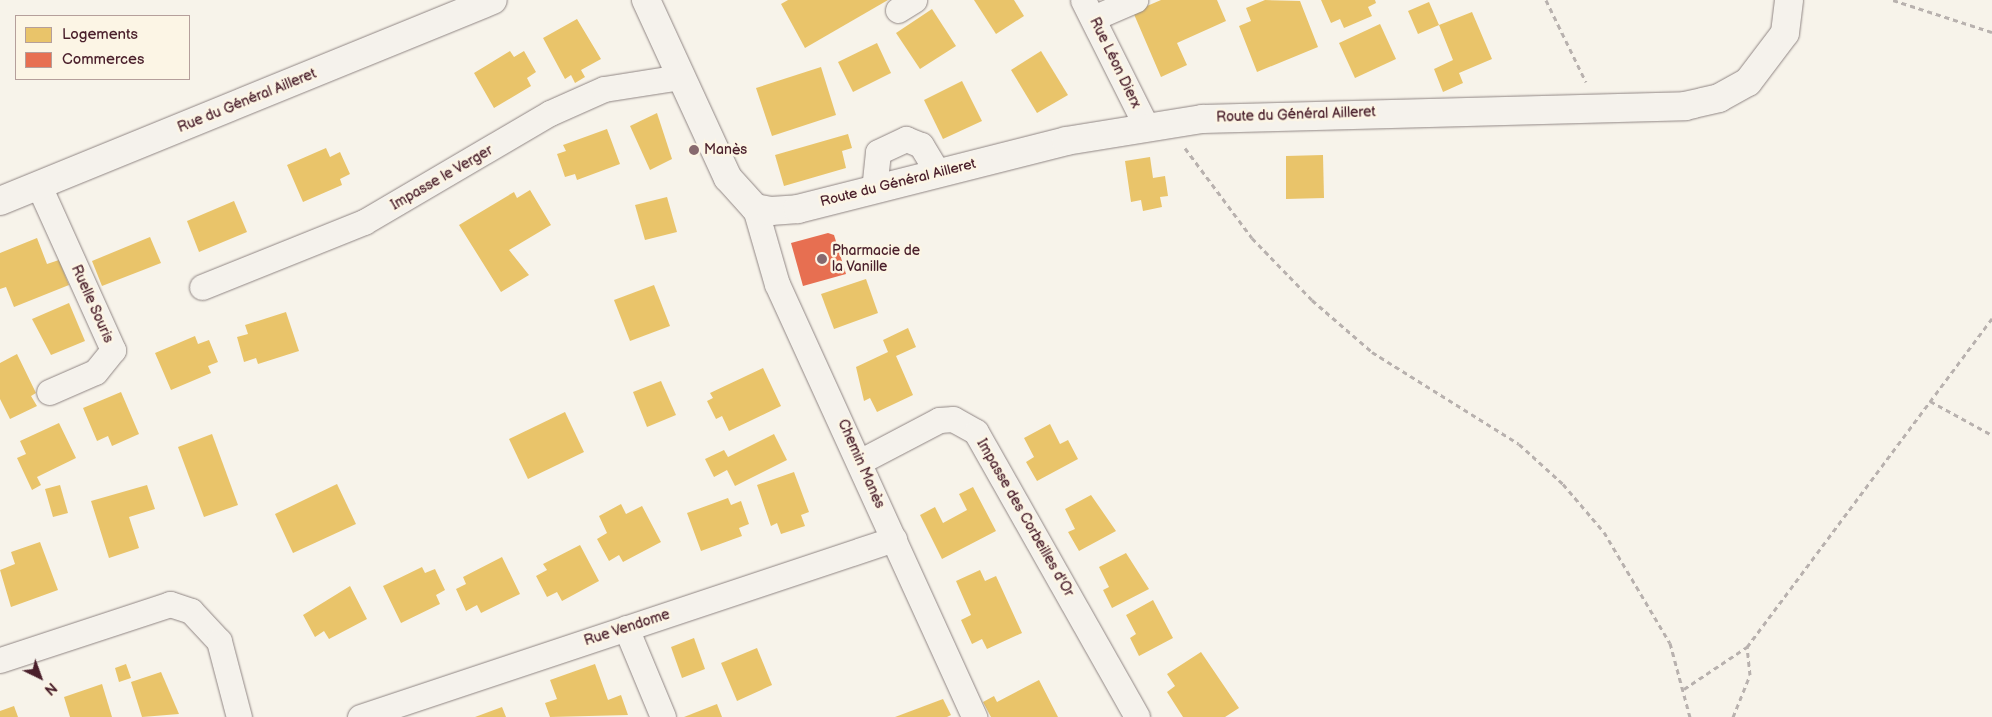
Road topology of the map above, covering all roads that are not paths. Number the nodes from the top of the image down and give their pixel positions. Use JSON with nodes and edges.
{"nodes":[{"id":1,"x":493,"y":0,"type":"edge"},
{"id":2,"x":646,"y":0,"type":"edge"},
{"id":3,"x":1135,"y":0,"type":"edge"},
{"id":4,"x":1789,"y":0,"type":"edge"},
{"id":5,"x":1088,"y":9,"type":"edge"},
{"id":6,"x":681,"y":77,"type":"junction"},
{"id":7,"x":1157,"y":125,"type":"junction"},
{"id":8,"x":938,"y":173,"type":"junction"},
{"id":9,"x":39,"y":186,"type":"junction"},
{"id":10,"x":874,"y":190,"type":"junction"},
{"id":11,"x":0,"y":201,"type":"edge"},
{"id":12,"x":755,"y":208,"type":"junction"},
{"id":13,"x":202,"y":288,"type":"dead end"},
{"id":14,"x":49,"y":392,"type":"dead end"},
{"id":15,"x":860,"y":461,"type":"junction"},
{"id":16,"x":894,"y":539,"type":"junction"},
{"id":17,"x":626,"y":628,"type":"junction"},
{"id":18,"x":0,"y":660,"type":"edge"},
{"id":19,"x":420,"y":708,"type":"edge"},
{"id":20,"x":239,"y":717,"type":"edge"},
{"id":21,"x":360,"y":717,"type":"edge"},
{"id":22,"x":663,"y":717,"type":"edge"},
{"id":23,"x":974,"y":717,"type":"edge"},
{"id":24,"x":1136,"y":717,"type":"edge"}],
"edges":[{"from":1,"to":9,"type":"main road","name":"Rue du Général Ailleret"},
{"from":2,"to":6,"type":"main road"},
{"from":3,"to":5,"type":"street"},
{"from":4,"to":7,"type":"main road","name":"Route du Général Ailleret"},
{"from":5,"to":7,"type":"street","name":"Rue Léon Dierx"},
{"from":6,"to":12,"type":"main road"},
{"from":6,"to":13,"type":"street","name":"Impasse le Verger"},
{"from":7,"to":8,"type":"main road","name":"Route du Général Ailleret"},
{"from":8,"to":10,"type":"main road","name":"Route du Général Ailleret"},
{"from":8,"to":10,"type":"street"},
{"from":9,"to":11,"type":"main road","name":"Rue du Général Ailleret"},
{"from":9,"to":14,"type":"street","name":"Ruelle Souris"},
{"from":10,"to":12,"type":"main road","name":"Route du Général Ailleret"},
{"from":12,"to":15,"type":"street","name":"Chemin Manès"},
{"from":15,"to":16,"type":"street","name":"Chemin Manès"},
{"from":15,"to":24,"type":"street","name":"Impasse des Corbeilles d'Or"},
{"from":16,"to":17,"type":"street","name":"Rue Vendome"},
{"from":16,"to":23,"type":"street","name":"Chemin Manès"},
{"from":17,"to":19,"type":"street","name":"Rue Vendome"},
{"from":17,"to":22,"type":"street"},
{"from":18,"to":20,"type":"street"},
{"from":19,"to":21,"type":"street","name":"Rue Vendome"}]}
